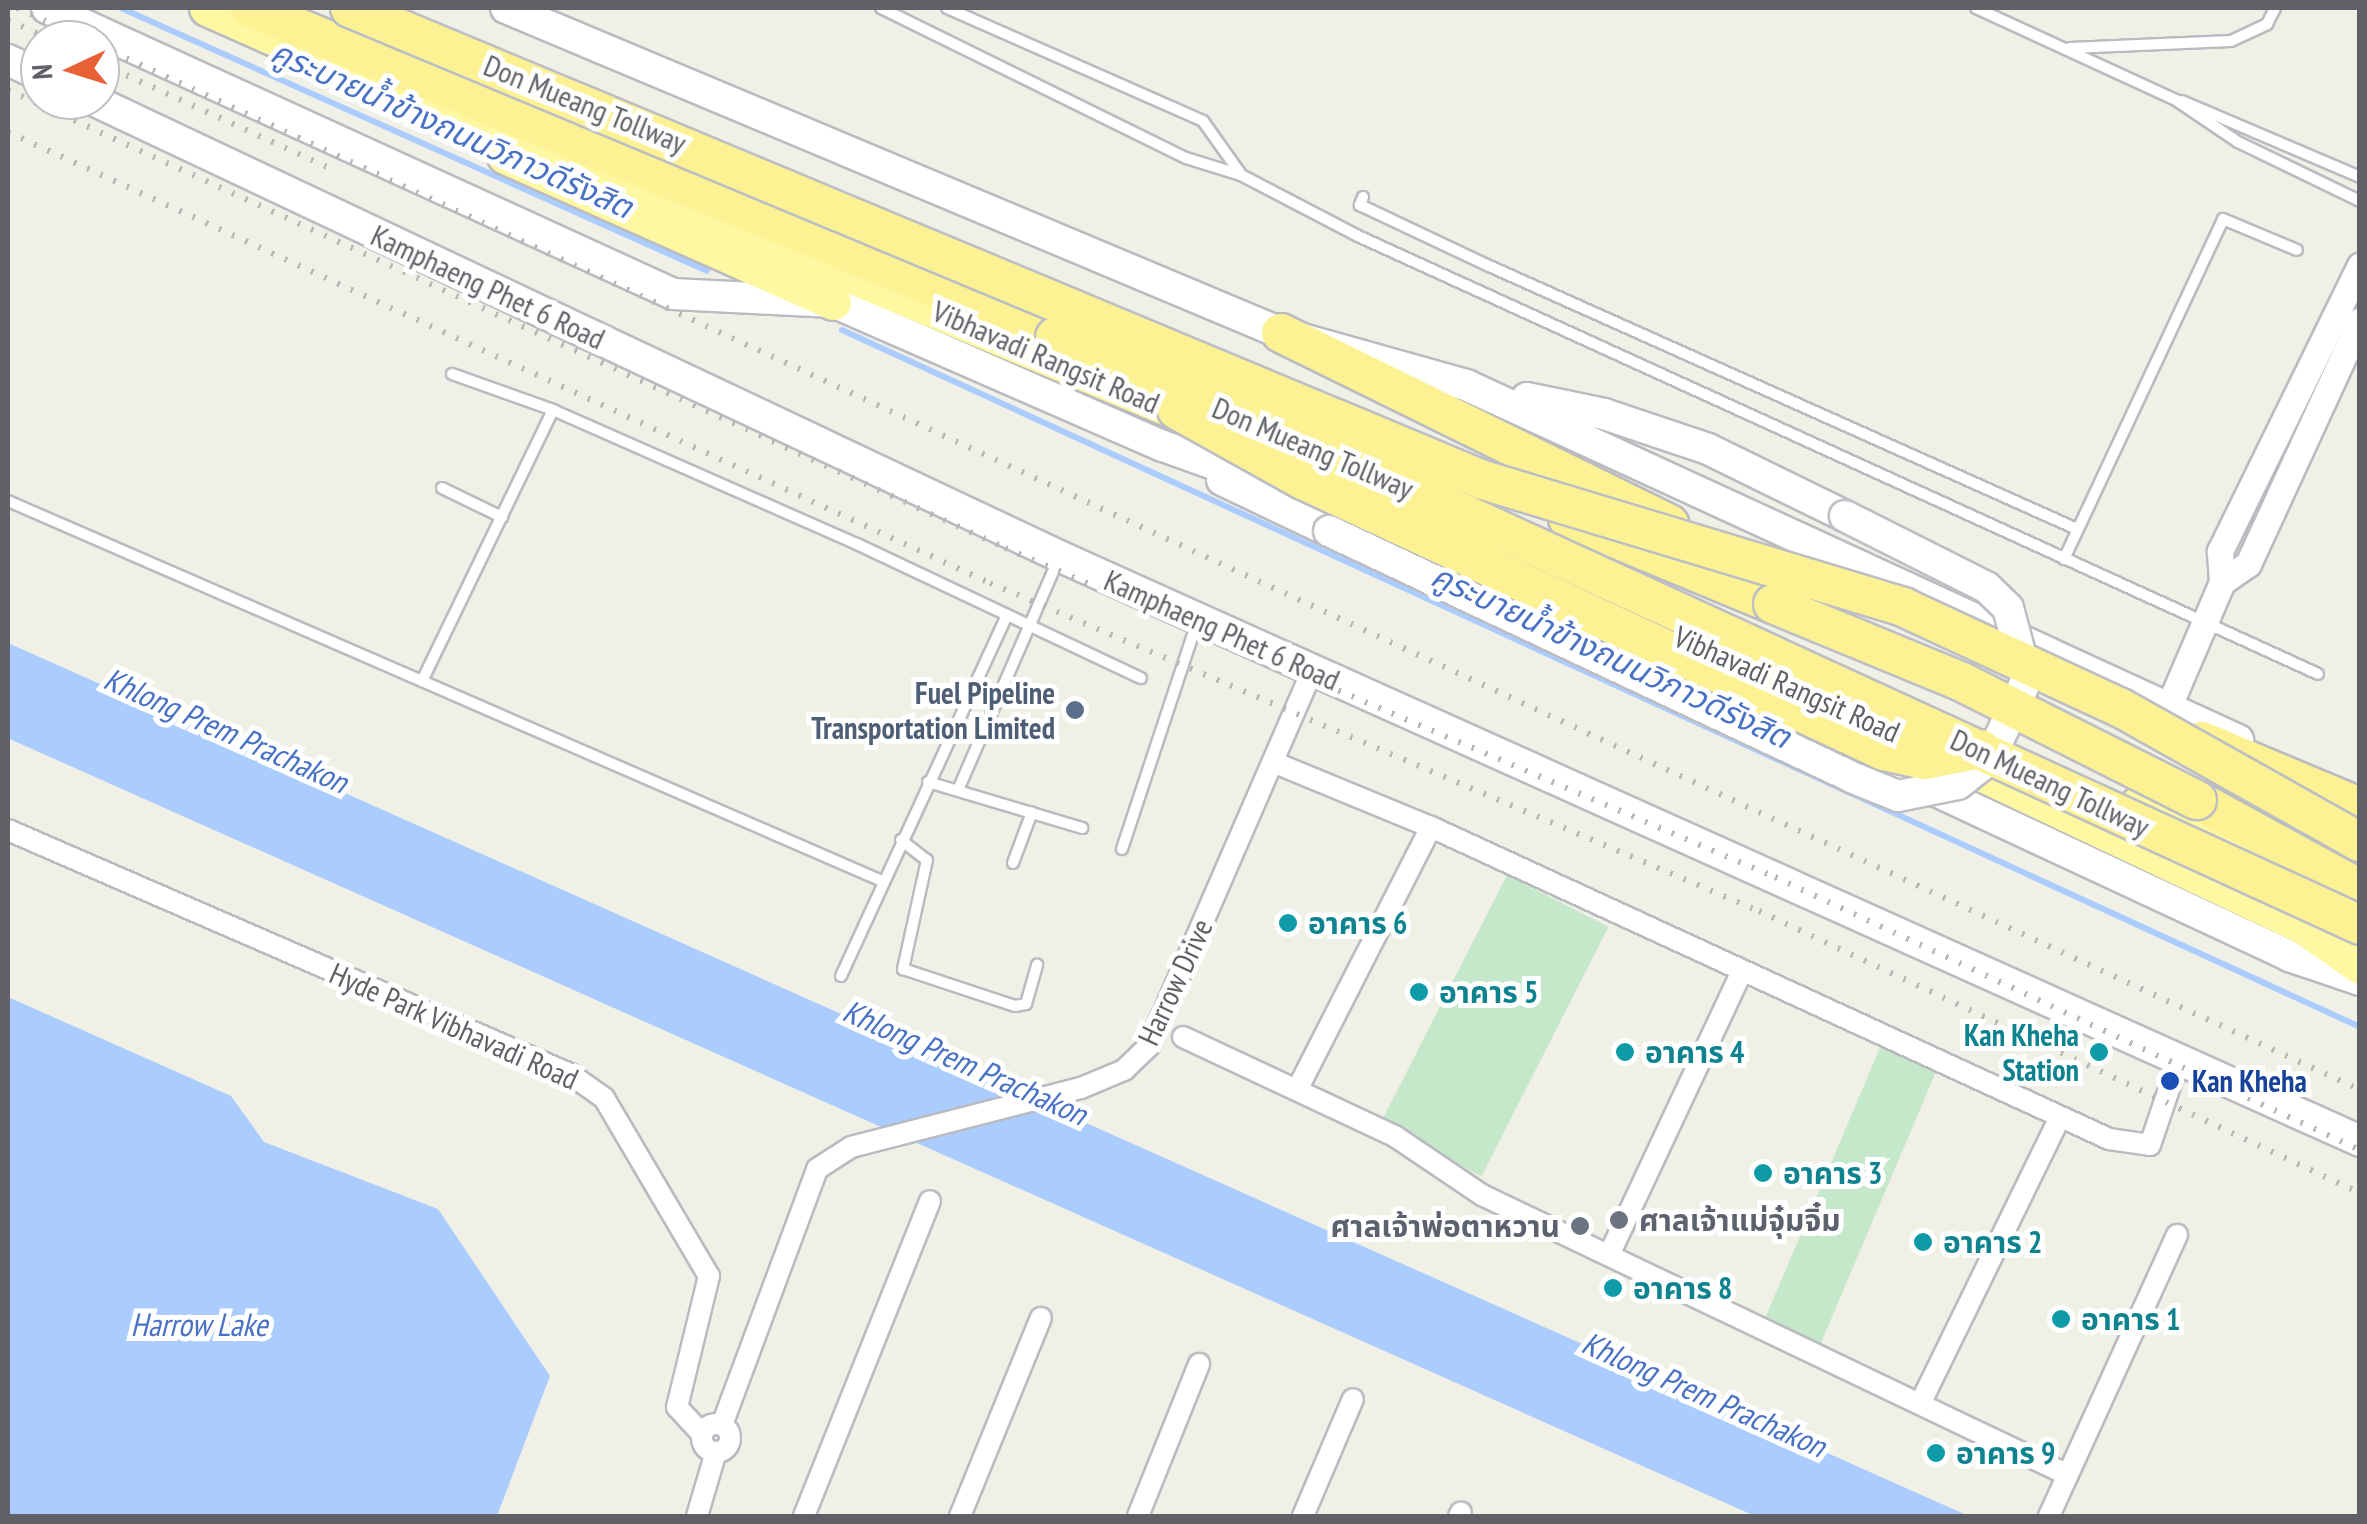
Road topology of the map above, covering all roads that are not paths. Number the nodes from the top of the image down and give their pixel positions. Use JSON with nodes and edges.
{"nodes":[{"id":1,"x":47,"y":8,"type":"edge"},
{"id":2,"x":207,"y":8,"type":"edge"},
{"id":3,"x":250,"y":8,"type":"edge"},
{"id":4,"x":350,"y":8,"type":"edge"},
{"id":5,"x":397,"y":8,"type":"edge"},
{"id":6,"x":506,"y":8,"type":"edge"},
{"id":7,"x":881,"y":8,"type":"edge"},
{"id":8,"x":947,"y":8,"type":"edge"},
{"id":9,"x":1976,"y":8,"type":"edge"},
{"id":10,"x":2275,"y":8,"type":"edge"},
{"id":11,"x":2064,"y":48,"type":"junction"},
{"id":12,"x":2176,"y":100,"type":"junction"},
{"id":13,"x":436,"y":110,"type":"junction"},
{"id":14,"x":120,"y":113,"type":"edge"},
{"id":15,"x":1241,"y":175,"type":"junction"},
{"id":16,"x":2360,"y":177,"type":"edge"},
{"id":17,"x":1363,"y":197,"type":"dead end"},
{"id":18,"x":2360,"y":202,"type":"edge"},
{"id":19,"x":2297,"y":250,"type":"dead end"},
{"id":20,"x":2360,"y":265,"type":"edge"},
{"id":21,"x":1487,"y":266,"type":"junction"},
{"id":22,"x":1476,"y":289,"type":"junction"},
{"id":23,"x":833,"y":302,"type":"junction"},
{"id":24,"x":2360,"y":320,"type":"edge"},
{"id":25,"x":1281,"y":333,"type":"junction"},
{"id":26,"x":1055,"y":337,"type":"junction"},
{"id":27,"x":452,"y":374,"type":"dead end"},
{"id":28,"x":1466,"y":385,"type":"junction"},
{"id":29,"x":553,"y":410,"type":"junction"},
{"id":30,"x":1163,"y":446,"type":"junction"},
{"id":31,"x":1484,"y":480,"type":"junction"},
{"id":32,"x":442,"y":488,"type":"dead end"},
{"id":33,"x":8,"y":501,"type":"edge"},
{"id":34,"x":502,"y":517,"type":"junction"},
{"id":35,"x":2077,"y":529,"type":"junction"},
{"id":36,"x":1060,"y":556,"type":"junction"},
{"id":37,"x":2064,"y":560,"type":"junction"},
{"id":38,"x":2222,"y":582,"type":"junction"},
{"id":39,"x":1006,"y":618,"type":"junction"},
{"id":40,"x":1198,"y":619,"type":"junction"},
{"id":41,"x":2204,"y":623,"type":"junction"},
{"id":42,"x":1031,"y":631,"type":"junction"},
{"id":43,"x":1312,"y":671,"type":"junction"},
{"id":44,"x":2318,"y":674,"type":"dead end"},
{"id":45,"x":1141,"y":678,"type":"dead end"},
{"id":46,"x":422,"y":681,"type":"junction"},
{"id":47,"x":2168,"y":708,"type":"junction"},
{"id":48,"x":2000,"y":741,"type":"junction"},
{"id":49,"x":1273,"y":762,"type":"junction"},
{"id":50,"x":928,"y":782,"type":"junction"},
{"id":51,"x":958,"y":790,"type":"junction"},
{"id":52,"x":2360,"y":794,"type":"edge"},
{"id":53,"x":2360,"y":808,"type":"edge"},
{"id":54,"x":1032,"y":812,"type":"junction"},
{"id":55,"x":1431,"y":827,"type":"junction"},
{"id":56,"x":1082,"y":828,"type":"dead end"},
{"id":57,"x":8,"y":830,"type":"edge"},
{"id":58,"x":901,"y":840,"type":"junction"},
{"id":59,"x":2360,"y":842,"type":"edge"},
{"id":60,"x":1122,"y":849,"type":"dead end"},
{"id":61,"x":1013,"y":863,"type":"dead end"},
{"id":62,"x":882,"y":881,"type":"junction"},
{"id":63,"x":2360,"y":888,"type":"edge"},
{"id":64,"x":2360,"y":898,"type":"edge"},
{"id":65,"x":2360,"y":925,"type":"edge"},
{"id":66,"x":1037,"y":965,"type":"dead end"},
{"id":67,"x":2360,"y":966,"type":"edge"},
{"id":68,"x":1742,"y":970,"type":"junction"},
{"id":69,"x":841,"y":976,"type":"dead end"},
{"id":70,"x":2360,"y":980,"type":"edge"},
{"id":71,"x":1183,"y":1037,"type":"dead end"},
{"id":72,"x":2179,"y":1060,"type":"junction"},
{"id":73,"x":1298,"y":1088,"type":"junction"},
{"id":74,"x":2060,"y":1116,"type":"junction"},
{"id":75,"x":2360,"y":1141,"type":"edge"},
{"id":76,"x":930,"y":1201,"type":"dead end"},
{"id":77,"x":2177,"y":1235,"type":"dead end"},
{"id":78,"x":1610,"y":1253,"type":"junction"},
{"id":79,"x":1041,"y":1318,"type":"dead end"},
{"id":80,"x":1199,"y":1364,"type":"dead end"},
{"id":81,"x":1352,"y":1400,"type":"dead end"},
{"id":82,"x":1920,"y":1404,"type":"junction"},
{"id":83,"x":722,"y":1425,"type":"junction"},
{"id":84,"x":702,"y":1434,"type":"junction"},
{"id":85,"x":716,"y":1452,"type":"junction"},
{"id":86,"x":2068,"y":1475,"type":"junction"},
{"id":87,"x":697,"y":1516,"type":"edge"},
{"id":88,"x":804,"y":1516,"type":"edge"},
{"id":89,"x":960,"y":1516,"type":"edge"},
{"id":90,"x":1138,"y":1516,"type":"edge"},
{"id":91,"x":1303,"y":1516,"type":"edge"},
{"id":92,"x":2050,"y":1516,"type":"edge"}],
"edges":[{"from":1,"to":23,"type":"main road"},
{"from":2,"to":13,"type":"highway","name":"Vibhavadi Rangsit Road"},
{"from":3,"to":26,"type":"highway","name":"Don Mueang Tollway"},
{"from":4,"to":31,"type":"highway","name":"Don Mueang Tollway","bridge":true},
{"from":5,"to":64,"type":"highway","name":"Vibhavadi Rangsit Road"},
{"from":6,"to":25,"type":"main road"},
{"from":7,"to":15,"type":"lane"},
{"from":8,"to":15,"type":"lane"},
{"from":9,"to":11,"type":"lane"},
{"from":10,"to":11,"type":"lane"},
{"from":11,"to":12,"type":"lane"},
{"from":12,"to":16,"type":"lane"},
{"from":12,"to":18,"type":"lane"},
{"from":13,"to":23,"type":"highway"},
{"from":13,"to":67,"type":"highway","name":"Vibhavadi Rangsit Road"},
{"from":14,"to":36,"type":"main road","name":"Kamphaeng Phet 6 Road"},
{"from":15,"to":22,"type":"lane"},
{"from":17,"to":21,"type":"lane"},
{"from":19,"to":35,"type":"lane"},
{"from":20,"to":38,"type":"street"},
{"from":21,"to":22,"type":"lane"},
{"from":21,"to":35,"type":"lane"},
{"from":22,"to":37,"type":"lane"},
{"from":23,"to":30,"type":"main road","name":"Vibhavadi Rangsit Road"},
{"from":24,"to":38,"type":"street"},
{"from":25,"to":28,"type":"main road"},
{"from":25,"to":53,"type":"highway"},
{"from":26,"to":48,"type":"highway","bridge":true},
{"from":26,"to":65,"type":"highway","name":"Don Mueang Tollway","bridge":true},
{"from":27,"to":29,"type":"lane"},
{"from":28,"to":47,"type":"main road"},
{"from":28,"to":48,"type":"main road","bridge":true},
{"from":29,"to":34,"type":"lane"},
{"from":29,"to":39,"type":"lane"},
{"from":30,"to":48,"type":"main road","bridge":true},
{"from":30,"to":70,"type":"main road","name":"Vibhavadi Rangsit Road"},
{"from":31,"to":59,"type":"highway","name":"Don Mueang Tollway","bridge":true},
{"from":31,"to":63,"type":"highway","name":"Don Mueang Tollway","bridge":true},
{"from":32,"to":34,"type":"lane"},
{"from":33,"to":46,"type":"lane"},
{"from":34,"to":46,"type":"lane"},
{"from":35,"to":37,"type":"lane"},
{"from":36,"to":40,"type":"main road","name":"Kamphaeng Phet 6 Road"},
{"from":36,"to":42,"type":"lane"},
{"from":37,"to":41,"type":"lane"},
{"from":38,"to":41,"type":"street"},
{"from":39,"to":42,"type":"lane"},
{"from":39,"to":50,"type":"lane"},
{"from":40,"to":43,"type":"main road","name":"Kamphaeng Phet 6 Road"},
{"from":40,"to":60,"type":"lane"},
{"from":41,"to":44,"type":"lane"},
{"from":41,"to":47,"type":"street"},
{"from":42,"to":45,"type":"lane"},
{"from":42,"to":51,"type":"lane"},
{"from":43,"to":49,"type":"street","name":"Harrow Drive"},
{"from":43,"to":72,"type":"main road","name":"Kamphaeng Phet 6 Road"},
{"from":46,"to":62,"type":"lane"},
{"from":47,"to":52,"type":"main road"},
{"from":49,"to":55,"type":"street"},
{"from":49,"to":83,"type":"street","name":"Harrow Drive"},
{"from":50,"to":51,"type":"lane"},
{"from":50,"to":58,"type":"lane"},
{"from":51,"to":54,"type":"lane"},
{"from":54,"to":56,"type":"lane"},
{"from":54,"to":61,"type":"lane"},
{"from":55,"to":68,"type":"street"},
{"from":55,"to":73,"type":"street"},
{"from":57,"to":84,"type":"street","name":"Hyde Park Vibhavadi Road"},
{"from":58,"to":62,"type":"lane"},
{"from":58,"to":66,"type":"lane"},
{"from":62,"to":69,"type":"lane"},
{"from":68,"to":74,"type":"street"},
{"from":68,"to":78,"type":"street"},
{"from":71,"to":73,"type":"street"},
{"from":72,"to":74,"type":"street"},
{"from":72,"to":75,"type":"main road","name":"Kamphaeng Phet 6 Road"},
{"from":73,"to":78,"type":"street"},
{"from":74,"to":82,"type":"street"},
{"from":76,"to":88,"type":"street"},
{"from":77,"to":86,"type":"street"},
{"from":78,"to":82,"type":"street"},
{"from":79,"to":89,"type":"street"},
{"from":80,"to":90,"type":"street"},
{"from":81,"to":91,"type":"street"},
{"from":82,"to":86,"type":"street"},
{"from":83,"to":84,"type":"street"},
{"from":83,"to":85,"type":"street","name":"Harrow Drive"},
{"from":84,"to":85,"type":"street"},
{"from":85,"to":87,"type":"street","name":"Harrow Drive"},
{"from":86,"to":92,"type":"street"}]}
